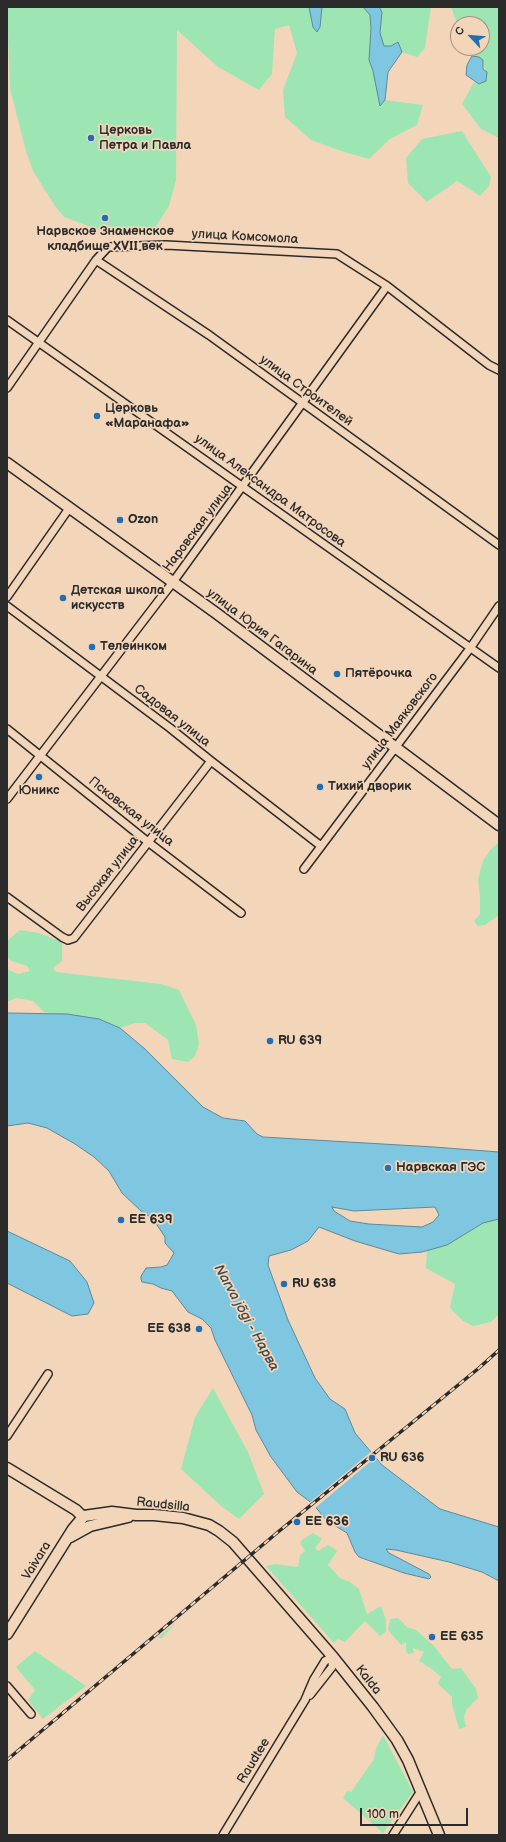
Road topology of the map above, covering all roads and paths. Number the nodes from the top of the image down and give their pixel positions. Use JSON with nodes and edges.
{"nodes":[{"id":1,"x":96,"y":260,"type":"junction"},
{"id":2,"x":387,"y":286,"type":"junction"},
{"id":3,"x":7,"y":320,"type":"edge"},
{"id":4,"x":39,"y":343,"type":"junction"},
{"id":5,"x":499,"y":370,"type":"edge"},
{"id":6,"x":7,"y":388,"type":"edge"},
{"id":7,"x":303,"y":404,"type":"junction"},
{"id":8,"x":7,"y":463,"type":"edge"},
{"id":9,"x":244,"y":486,"type":"junction"},
{"id":10,"x":70,"y":507,"type":"junction"},
{"id":11,"x":499,"y":545,"type":"edge"},
{"id":12,"x":173,"y":582,"type":"junction"},
{"id":13,"x":7,"y":597,"type":"edge"},
{"id":14,"x":7,"y":606,"type":"edge"},
{"id":15,"x":499,"y":606,"type":"edge"},
{"id":16,"x":470,"y":647,"type":"junction"},
{"id":17,"x":499,"y":668,"type":"edge"},
{"id":18,"x":101,"y":675,"type":"junction"},
{"id":19,"x":7,"y":729,"type":"edge"},
{"id":20,"x":395,"y":747,"type":"junction"},
{"id":21,"x":39,"y":755,"type":"junction"},
{"id":22,"x":211,"y":761,"type":"junction"},
{"id":23,"x":7,"y":799,"type":"edge"},
{"id":24,"x":499,"y":825,"type":"edge"},
{"id":25,"x":148,"y":842,"type":"junction"},
{"id":26,"x":321,"y":846,"type":"junction"},
{"id":27,"x":304,"y":869,"type":"dead end"},
{"id":28,"x":7,"y":897,"type":"edge"},
{"id":29,"x":242,"y":913,"type":"dead end"},
{"id":30,"x":48,"y":1374,"type":"dead end"},
{"id":31,"x":7,"y":1436,"type":"edge"},
{"id":32,"x":7,"y":1468,"type":"edge"},
{"id":33,"x":85,"y":1521,"type":"junction"},
{"id":34,"x":249,"y":1559,"type":"joint"},
{"id":35,"x":7,"y":1634,"type":"edge"},
{"id":36,"x":333,"y":1657,"type":"junction"},
{"id":37,"x":7,"y":1686,"type":"edge"},
{"id":38,"x":31,"y":1714,"type":"dead end"},
{"id":39,"x":421,"y":1790,"type":"junction"},
{"id":40,"x":223,"y":1835,"type":"edge"},
{"id":41,"x":393,"y":1835,"type":"edge"},
{"id":42,"x":439,"y":1835,"type":"edge"}],
"edges":[{"from":1,"to":2,"type":"street","name":"улица Комсомола"},
{"from":1,"to":4,"type":"street","name":"улица Комсомола"},
{"from":1,"to":7,"type":"street","name":"улица Строителей"},
{"from":2,"to":5,"type":"street","name":"улица Комсомола"},
{"from":2,"to":7,"type":"street","name":"Наровская улица"},
{"from":3,"to":4,"type":"street","name":"улица Александра Матросова"},
{"from":4,"to":6,"type":"street","name":"улица Комсомола"},
{"from":4,"to":9,"type":"street","name":"улица Александра Матросова"},
{"from":7,"to":9,"type":"street","name":"Наровская улица"},
{"from":7,"to":11,"type":"street","name":"улица Строителей"},
{"from":8,"to":10,"type":"street","name":"улица Юрия Гагарина"},
{"from":9,"to":12,"type":"street","name":"Наровская улица"},
{"from":9,"to":16,"type":"street","name":"улица Александра Матросова"},
{"from":10,"to":12,"type":"street","name":"улица Юрия Гагарина"},
{"from":10,"to":13,"type":"street"},
{"from":12,"to":18,"type":"street","name":"Наровская улица"},
{"from":12,"to":20,"type":"street","name":"улица Юрия Гагарина"},
{"from":14,"to":18,"type":"street","name":"Садовая улица"},
{"from":15,"to":16,"type":"street","name":"улица Маяковского"},
{"from":16,"to":17,"type":"street","name":"улица Александра Матросова"},
{"from":16,"to":20,"type":"street","name":"улица Маяковского"},
{"from":18,"to":21,"type":"street","name":"Наровская улица"},
{"from":18,"to":22,"type":"street","name":"Садовая улица"},
{"from":19,"to":21,"type":"street","name":"Псковская улица"},
{"from":20,"to":24,"type":"street","name":"улица Юрия Гагарина"},
{"from":20,"to":26,"type":"street","name":"улица Маяковского"},
{"from":21,"to":23,"type":"street","name":"Наровская улица"},
{"from":21,"to":25,"type":"street","name":"Псковская улица"},
{"from":22,"to":25,"type":"street","name":"Высокая улица"},
{"from":22,"to":26,"type":"street","name":"Садовая улица"},
{"from":25,"to":28,"type":"street","name":"Высокая улица"},
{"from":25,"to":29,"type":"street","name":"Псковская улица"},
{"from":26,"to":27,"type":"street","name":"улица Маяковского"},
{"from":30,"to":31,"type":"street"},
{"from":32,"to":33,"type":"street"},
{"from":33,"to":34,"type":"street","name":"Raudsilla"},
{"from":33,"to":35,"type":"street","name":"Vaivara"},
{"from":34,"to":36,"type":"street","name":"Kalda"},
{"from":36,"to":39,"type":"street","name":"Kalda"},
{"from":36,"to":40,"type":"street","name":"Raudtee"},
{"from":37,"to":38,"type":"street"},
{"from":39,"to":41,"type":"street"},
{"from":39,"to":42,"type":"street","name":"Kalda"}]}
